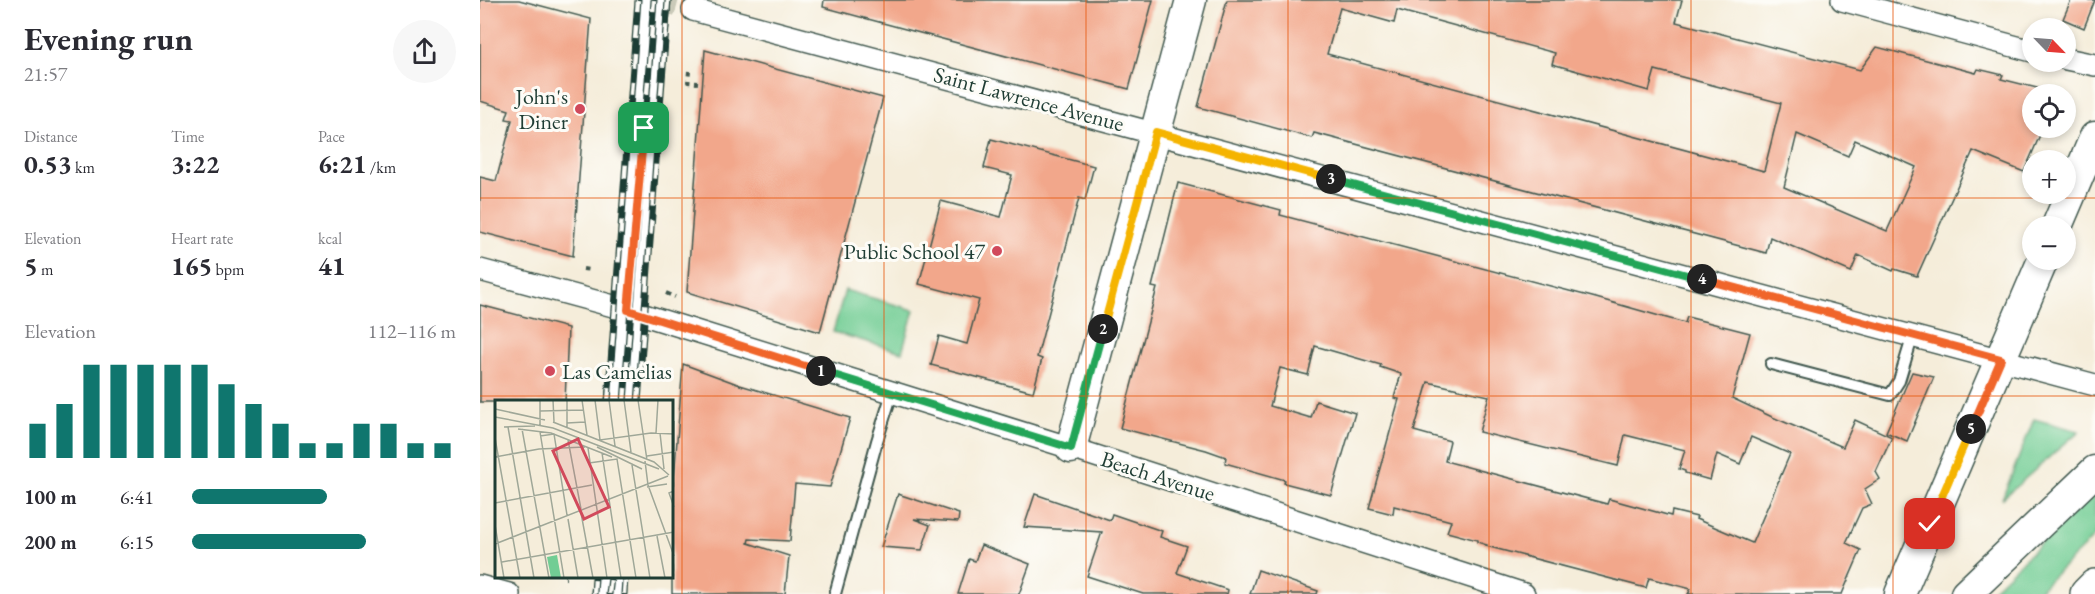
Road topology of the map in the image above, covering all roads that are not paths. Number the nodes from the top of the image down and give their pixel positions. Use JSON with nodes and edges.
{"nodes":[{"id":1,"x":655,"y":0,"type":"edge"},
{"id":2,"x":1191,"y":0,"type":"edge"},
{"id":3,"x":1842,"y":0,"type":"edge"},
{"id":4,"x":693,"y":10,"type":"tunnel mouth"},
{"id":5,"x":2022,"y":48,"type":"edge"},
{"id":6,"x":2076,"y":61,"type":"edge"},
{"id":7,"x":2095,"y":65,"type":"edge"},
{"id":8,"x":1156,"y":132,"type":"junction"},
{"id":9,"x":2095,"y":137,"type":"edge"},
{"id":10,"x":2061,"y":216,"type":"edge"},
{"id":11,"x":480,"y":270,"type":"edge"},
{"id":12,"x":2039,"y":270,"type":"edge"},
{"id":13,"x":628,"y":310,"type":"junction"},
{"id":14,"x":1913,"y":335,"type":"junction"},
{"id":15,"x":2001,"y":359,"type":"junction"},
{"id":16,"x":1771,"y":364,"type":"dead end"},
{"id":17,"x":2095,"y":385,"type":"edge"},
{"id":18,"x":892,"y":393,"type":"junction"},
{"id":19,"x":621,"y":400,"type":"edge"},
{"id":20,"x":1071,"y":448,"type":"junction"},
{"id":21,"x":2095,"y":471,"type":"edge"},
{"id":22,"x":609,"y":579,"type":"edge"},
{"id":23,"x":480,"y":586,"type":"edge"},
{"id":24,"x":2095,"y":586,"type":"edge"},
{"id":25,"x":510,"y":594,"type":"edge"},
{"id":26,"x":608,"y":594,"type":"edge"},
{"id":27,"x":835,"y":594,"type":"edge"},
{"id":28,"x":1523,"y":594,"type":"edge"},
{"id":29,"x":1900,"y":594,"type":"edge"},
{"id":30,"x":1966,"y":594,"type":"edge"},
{"id":31,"x":2087,"y":594,"type":"edge"}],
"edges":[{"from":1,"to":13,"type":"main road"},
{"from":2,"to":8,"type":"main road"},
{"from":3,"to":5,"type":"street"},
{"from":4,"to":8,"type":"street","name":"Saint Lawrence Avenue"},
{"from":6,"to":7,"type":"street"},
{"from":8,"to":14,"type":"street","name":"Saint Lawrence Avenue"},
{"from":8,"to":20,"type":"main road"},
{"from":9,"to":10,"type":"main road"},
{"from":11,"to":13,"type":"street","name":"Beach Avenue"},
{"from":12,"to":15,"type":"main road"},
{"from":13,"to":18,"type":"street","name":"Beach Avenue"},
{"from":13,"to":19,"type":"main road"},
{"from":14,"to":15,"type":"street","name":"Saint Lawrence Avenue"},
{"from":14,"to":16,"type":"lane"},
{"from":15,"to":17,"type":"street","name":"Saint Lawrence Avenue"},
{"from":15,"to":29,"type":"main road"},
{"from":18,"to":20,"type":"street","name":"Beach Avenue"},
{"from":18,"to":27,"type":"lane"},
{"from":20,"to":28,"type":"street","name":"Beach Avenue"},
{"from":21,"to":30,"type":"main road"},
{"from":22,"to":26,"type":"main road"},
{"from":23,"to":25,"type":"street"},
{"from":24,"to":31,"type":"highway"}]}
